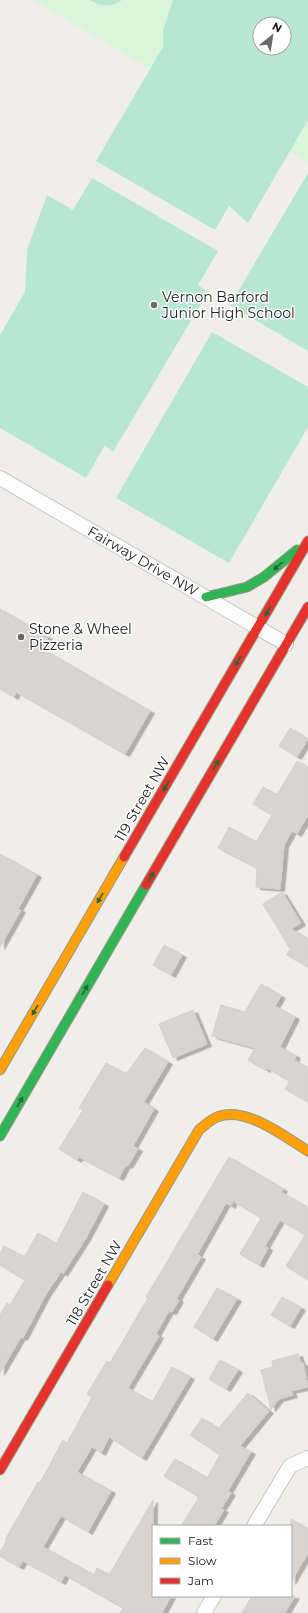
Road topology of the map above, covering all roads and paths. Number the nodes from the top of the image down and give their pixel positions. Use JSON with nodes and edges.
{"nodes":[{"id":1,"x":0,"y":478,"type":"edge"},
{"id":2,"x":308,"y":541,"type":"edge"},
{"id":3,"x":206,"y":597,"type":"junction"},
{"id":4,"x":308,"y":607,"type":"edge"},
{"id":5,"x":258,"y":628,"type":"junction"},
{"id":6,"x":286,"y":644,"type":"junction"},
{"id":7,"x":0,"y":1070,"type":"edge"},
{"id":8,"x":0,"y":1136,"type":"edge"},
{"id":9,"x":308,"y":1151,"type":"edge"},
{"id":10,"x":308,"y":1458,"type":"edge"},
{"id":11,"x":0,"y":1470,"type":"edge"},
{"id":12,"x":255,"y":1525,"type":"edge"},
{"id":13,"x":213,"y":1597,"type":"edge"},
{"id":14,"x":204,"y":1613,"type":"edge"}],
"edges":[{"from":1,"to":3,"type":"street","name":"Fairway Drive NW"},
{"from":2,"to":3,"type":"main road","one_way":true},
{"from":2,"to":5,"type":"main road","name":"119 Street NW","one_way":true},
{"from":3,"to":5,"type":"street","name":"Fairway Drive NW"},
{"from":4,"to":6,"type":"main road"},
{"from":5,"to":6,"type":"street","name":"Fairway Drive NW"},
{"from":5,"to":7,"type":"main road","name":"119 Street NW","one_way":true},
{"from":8,"to":6,"type":"main road","one_way":true},
{"from":9,"to":11,"type":"main road","name":"118 Street NW"},
{"from":10,"to":12,"type":"street"},
{"from":13,"to":14,"type":"street"}]}
